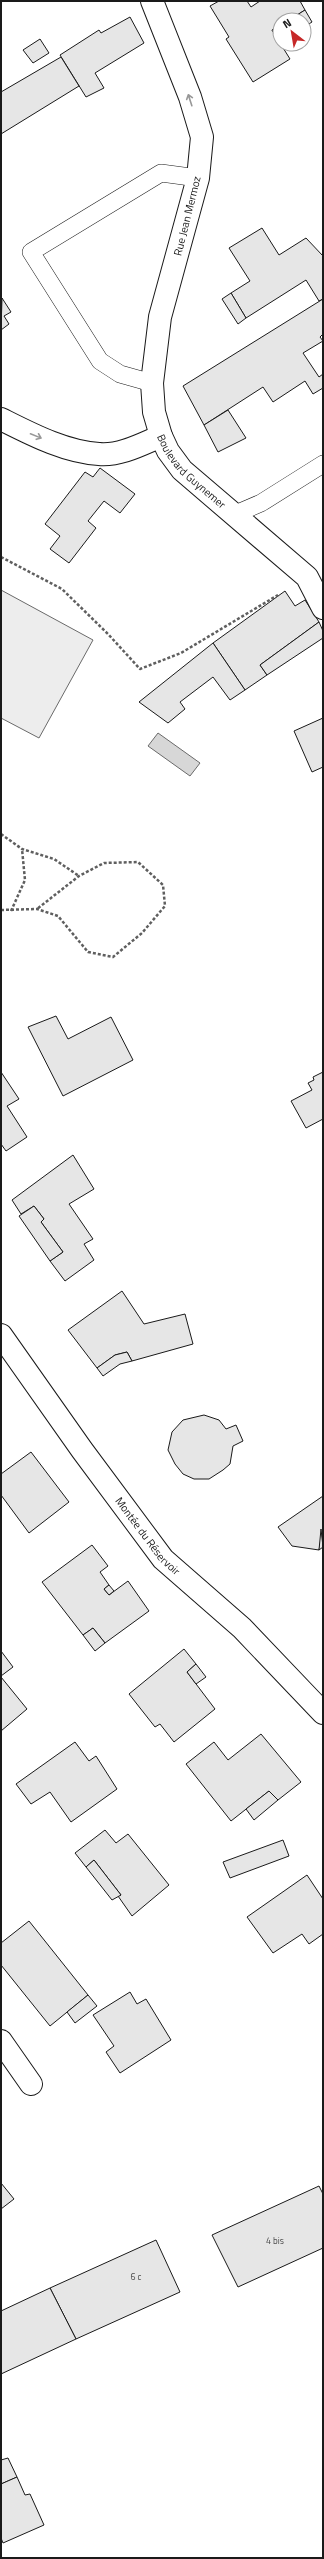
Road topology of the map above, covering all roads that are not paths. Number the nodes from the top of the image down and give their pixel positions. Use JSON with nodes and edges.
{"nodes":[{"id":1,"x":152,"y":1,"type":"edge"},
{"id":2,"x":198,"y":178,"type":"junction"},
{"id":3,"x":152,"y":383,"type":"junction"},
{"id":4,"x":1,"y":419,"type":"edge"},
{"id":5,"x":161,"y":436,"type":"junction"},
{"id":6,"x":323,"y":464,"type":"edge"},
{"id":7,"x":234,"y":515,"type":"junction"},
{"id":8,"x":315,"y":574,"type":"edge"},
{"id":9,"x":323,"y":608,"type":"edge"},
{"id":10,"x":1,"y":1335,"type":"edge"},
{"id":11,"x":323,"y":1713,"type":"edge"},
{"id":12,"x":1,"y":2041,"type":"edge"},
{"id":13,"x":31,"y":2084,"type":"dead end"}],
"edges":[{"from":2,"to":1,"type":"street","name":"Rue Jean Mermoz","one_way":true},
{"from":2,"to":3,"type":"street","name":"Rue Jean Mermoz"},
{"from":2,"to":3,"type":"lane"},
{"from":3,"to":5,"type":"street","name":"Rue Jean Mermoz"},
{"from":4,"to":5,"type":"street","name":"Boulevard Guynemer","one_way":true},
{"from":5,"to":7,"type":"street","name":"Boulevard Guynemer"},
{"from":6,"to":7,"type":"lane"},
{"from":7,"to":8,"type":"street","name":"Boulevard Guynemer"},
{"from":8,"to":9,"type":"street","name":"Boulevard Guynemer"},
{"from":10,"to":11,"type":"street","name":"Montée du Réservoir"},
{"from":12,"to":13,"type":"street"}]}
